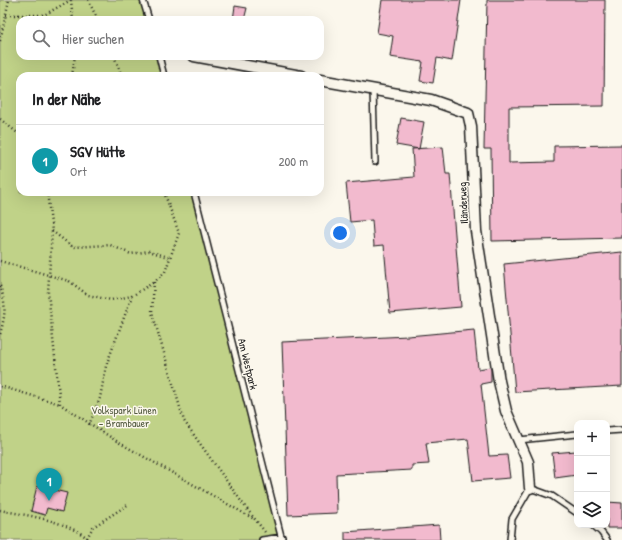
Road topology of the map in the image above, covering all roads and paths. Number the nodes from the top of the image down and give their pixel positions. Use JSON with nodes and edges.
{"nodes":[{"id":1,"x":9,"y":0,"type":"edge"},
{"id":2,"x":71,"y":0,"type":"edge"},
{"id":3,"x":88,"y":0,"type":"edge"},
{"id":4,"x":143,"y":0,"type":"edge"},
{"id":5,"x":6,"y":15,"type":"junction"},
{"id":6,"x":73,"y":16,"type":"edge"},
{"id":7,"x":96,"y":16,"type":"edge"},
{"id":8,"x":148,"y":16,"type":"edge"},
{"id":9,"x":0,"y":41,"type":"edge"},
{"id":10,"x":74,"y":60,"type":"edge"},
{"id":11,"x":116,"y":60,"type":"edge"},
{"id":12,"x":160,"y":60,"type":"edge"},
{"id":13,"x":215,"y":60,"type":"edge"},
{"id":14,"x":73,"y":72,"type":"edge"},
{"id":15,"x":120,"y":72,"type":"edge"},
{"id":16,"x":163,"y":72,"type":"edge"},
{"id":17,"x":280,"y":72,"type":"edge"},
{"id":18,"x":324,"y":81,"type":"edge"},
{"id":19,"x":373,"y":90,"type":"junction"},
{"id":20,"x":0,"y":119,"type":"edge"},
{"id":21,"x":16,"y":132,"type":"edge"},
{"id":22,"x":375,"y":162,"type":"dead end"},
{"id":23,"x":48,"y":196,"type":"edge"},
{"id":24,"x":165,"y":196,"type":"edge"},
{"id":25,"x":195,"y":196,"type":"edge"},
{"id":26,"x":52,"y":231,"type":"junction"},
{"id":27,"x":171,"y":258,"type":"junction"},
{"id":28,"x":0,"y":261,"type":"edge"},
{"id":29,"x":50,"y":276,"type":"junction"},
{"id":30,"x":154,"y":282,"type":"junction"},
{"id":31,"x":0,"y":286,"type":"edge"},
{"id":32,"x":132,"y":296,"type":"junction"},
{"id":33,"x":0,"y":335,"type":"edge"},
{"id":34,"x":0,"y":386,"type":"edge"},
{"id":35,"x":60,"y":404,"type":"junction"},
{"id":36,"x":89,"y":425,"type":"junction"},
{"id":37,"x":622,"y":430,"type":"edge"},
{"id":38,"x":610,"y":431,"type":"edge"},
{"id":39,"x":574,"y":434,"type":"edge"},
{"id":40,"x":518,"y":440,"type":"junction"},
{"id":41,"x":530,"y":488,"type":"junction"},
{"id":42,"x":129,"y":504,"type":"dead end"},
{"id":43,"x":0,"y":510,"type":"edge"},
{"id":44,"x":574,"y":511,"type":"edge"},
{"id":45,"x":254,"y":519,"type":"junction"},
{"id":46,"x":596,"y":528,"type":"edge"},
{"id":47,"x":271,"y":538,"type":"junction"},
{"id":48,"x":282,"y":538,"type":"edge"},
{"id":49,"x":88,"y":539,"type":"edge"},
{"id":50,"x":262,"y":540,"type":"edge"},
{"id":51,"x":510,"y":540,"type":"edge"},
{"id":52,"x":607,"y":540,"type":"edge"}],
"edges":[{"from":1,"to":5,"type":"path"},
{"from":2,"to":5,"type":"path"},
{"from":2,"to":6,"type":"path"},
{"from":3,"to":7,"type":"path"},
{"from":4,"to":8,"type":"lane"},
{"from":5,"to":9,"type":"path"},
{"from":10,"to":14,"type":"path"},
{"from":11,"to":15,"type":"path"},
{"from":12,"to":16,"type":"lane"},
{"from":13,"to":17,"type":"street"},
{"from":18,"to":19,"type":"street","name":"Iländerweg"},
{"from":19,"to":22,"type":"lane"},
{"from":19,"to":40,"type":"street","name":"Iländerweg"},
{"from":20,"to":21,"type":"path"},
{"from":23,"to":26,"type":"path"},
{"from":24,"to":27,"type":"path"},
{"from":25,"to":48,"type":"lane","name":"Am Westpark"},
{"from":26,"to":27,"type":"path"},
{"from":26,"to":29,"type":"path"},
{"from":27,"to":30,"type":"path"},
{"from":28,"to":29,"type":"path"},
{"from":29,"to":32,"type":"path"},
{"from":29,"to":35,"type":"path"},
{"from":30,"to":32,"type":"path"},
{"from":30,"to":45,"type":"path"},
{"from":31,"to":33,"type":"path"},
{"from":32,"to":36,"type":"path"},
{"from":34,"to":35,"type":"path"},
{"from":35,"to":36,"type":"path"},
{"from":36,"to":45,"type":"path"},
{"from":37,"to":38,"type":"lane"},
{"from":39,"to":40,"type":"lane"},
{"from":40,"to":41,"type":"street","name":"Iländerweg"},
{"from":41,"to":44,"type":"lane"},
{"from":41,"to":51,"type":"lane"},
{"from":42,"to":49,"type":"path"},
{"from":43,"to":49,"type":"path"},
{"from":45,"to":47,"type":"path"},
{"from":46,"to":52,"type":"lane"},
{"from":47,"to":48,"type":"lane"},
{"from":47,"to":50,"type":"lane"}]}
